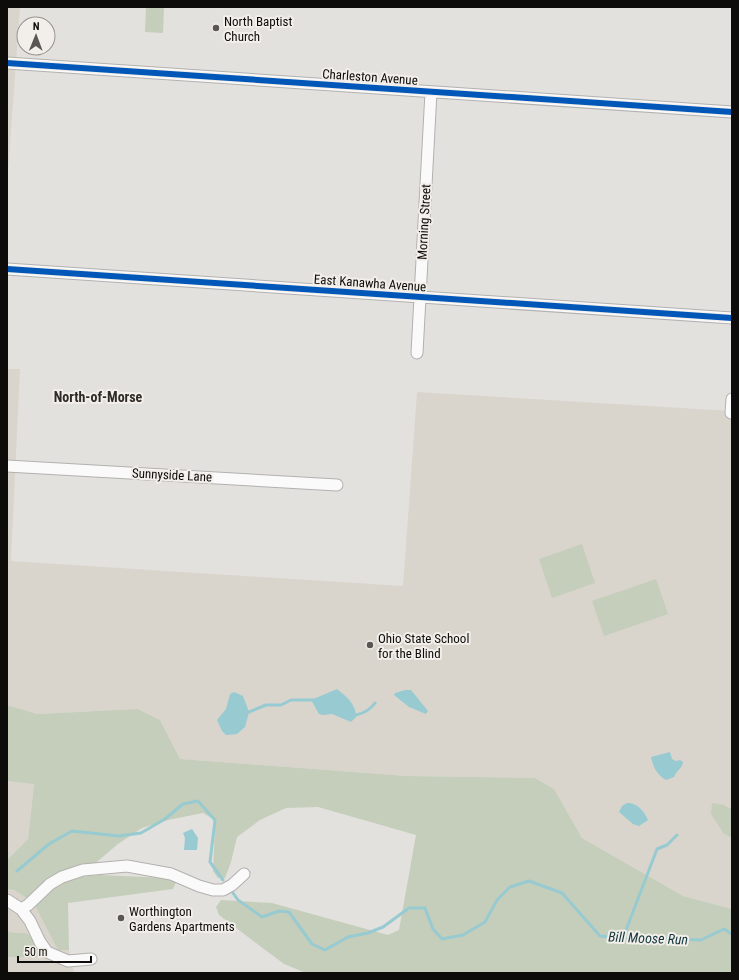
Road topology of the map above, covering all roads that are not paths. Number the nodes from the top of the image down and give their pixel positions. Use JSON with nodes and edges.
{"nodes":[{"id":1,"x":7,"y":63,"type":"edge"},
{"id":2,"x":431,"y":92,"type":"junction"},
{"id":3,"x":732,"y":112,"type":"edge"},
{"id":4,"x":7,"y":269,"type":"edge"},
{"id":5,"x":420,"y":297,"type":"junction"},
{"id":6,"x":732,"y":318,"type":"edge"},
{"id":7,"x":417,"y":353,"type":"dead end"},
{"id":8,"x":732,"y":399,"type":"edge"},
{"id":9,"x":731,"y":413,"type":"edge"},
{"id":10,"x":7,"y":466,"type":"edge"},
{"id":11,"x":337,"y":485,"type":"dead end"},
{"id":12,"x":244,"y":874,"type":"dead end"},
{"id":13,"x":7,"y":900,"type":"edge"},
{"id":14,"x":21,"y":909,"type":"junction"},
{"id":15,"x":91,"y":959,"type":"dead end"}],
"edges":[{"from":1,"to":2,"type":"street","name":"Charleston Avenue"},
{"from":2,"to":3,"type":"street","name":"Charleston Avenue"},
{"from":2,"to":5,"type":"street","name":"Morning Street"},
{"from":4,"to":5,"type":"street","name":"East Kanawha Avenue"},
{"from":5,"to":6,"type":"street","name":"East Kanawha Avenue"},
{"from":5,"to":7,"type":"street","name":"Morning Street"},
{"from":8,"to":9,"type":"street"},
{"from":10,"to":11,"type":"street","name":"Sunnyside Lane"},
{"from":12,"to":14,"type":"street"},
{"from":13,"to":14,"type":"street"},
{"from":14,"to":15,"type":"street"}]}
